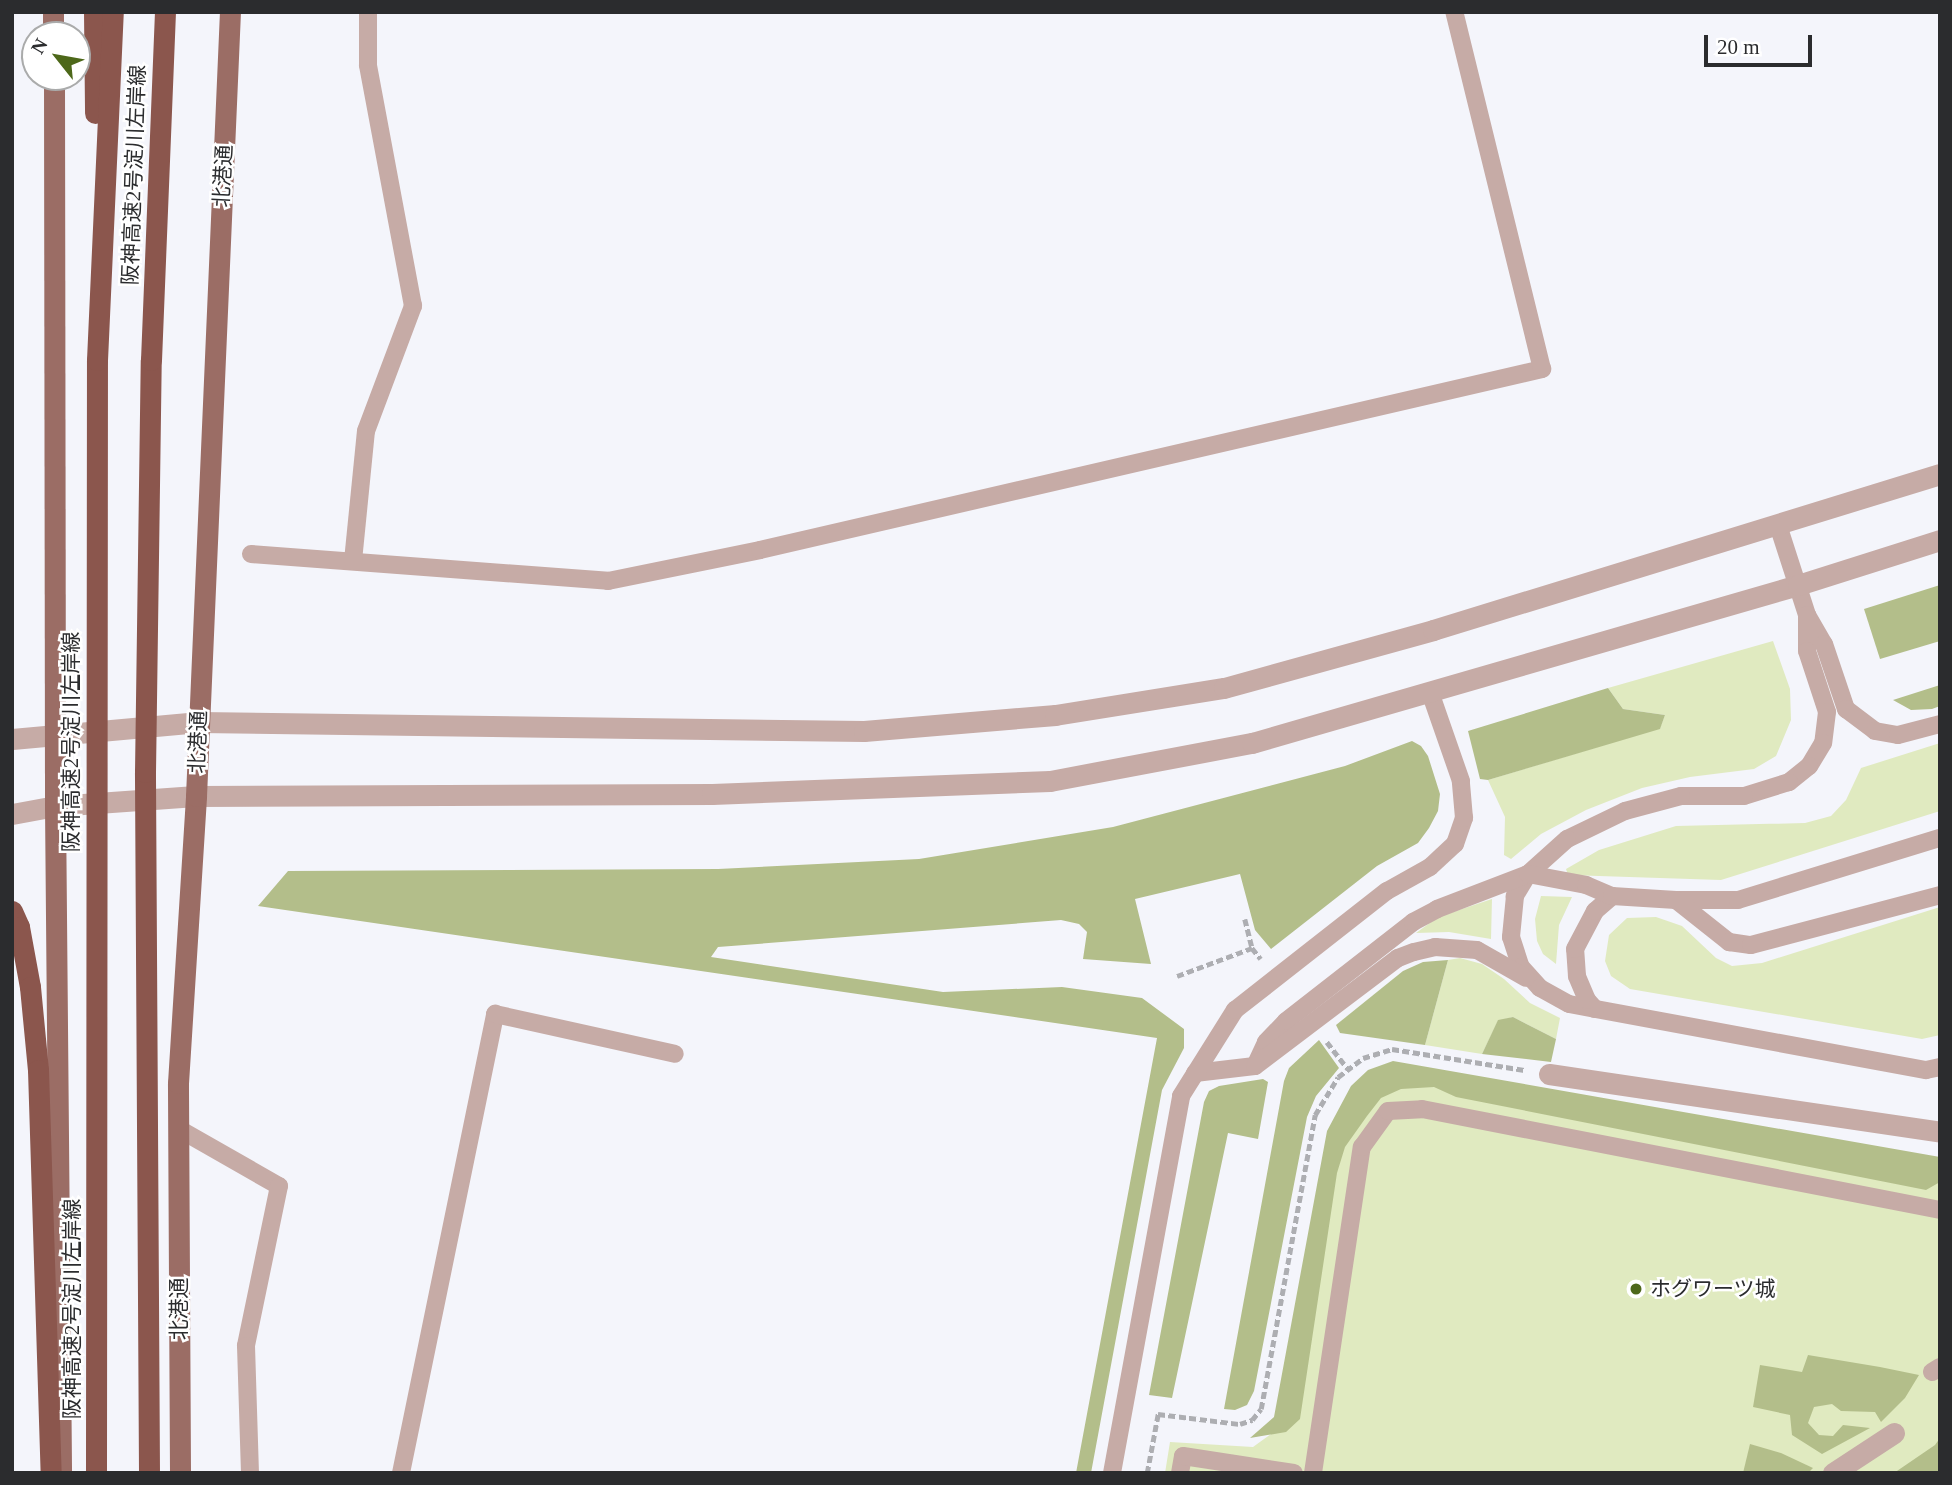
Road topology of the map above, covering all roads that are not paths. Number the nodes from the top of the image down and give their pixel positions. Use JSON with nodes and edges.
{"nodes":[{"id":1,"x":94,"y":12,"type":"edge"},
{"id":2,"x":113,"y":12,"type":"edge"},
{"id":3,"x":165,"y":12,"type":"edge"},
{"id":4,"x":230,"y":12,"type":"edge"},
{"id":5,"x":368,"y":12,"type":"edge"},
{"id":6,"x":1454,"y":12,"type":"edge"},
{"id":7,"x":54,"y":91,"type":"edge"},
{"id":8,"x":97,"y":360,"type":"junction"},
{"id":9,"x":1940,"y":474,"type":"edge"},
{"id":10,"x":1778,"y":525,"type":"junction"},
{"id":11,"x":1940,"y":540,"type":"edge"},
{"id":12,"x":251,"y":554,"type":"dead end"},
{"id":13,"x":353,"y":561,"type":"junction"},
{"id":14,"x":1798,"y":585,"type":"junction"},
{"id":15,"x":1807,"y":615,"type":"junction"},
{"id":16,"x":1430,"y":692,"type":"junction"},
{"id":17,"x":199,"y":722,"type":"junction"},
{"id":18,"x":1940,"y":724,"type":"edge"},
{"id":19,"x":55,"y":736,"type":"junction"},
{"id":20,"x":12,"y":739,"type":"edge"},
{"id":21,"x":196,"y":796,"type":"junction"},
{"id":22,"x":55,"y":806,"type":"junction"},
{"id":23,"x":12,"y":814,"type":"edge"},
{"id":24,"x":1940,"y":838,"type":"edge"},
{"id":25,"x":1528,"y":874,"type":"junction"},
{"id":26,"x":1940,"y":895,"type":"edge"},
{"id":27,"x":1612,"y":896,"type":"junction"},
{"id":28,"x":1676,"y":900,"type":"junction"},
{"id":29,"x":12,"y":911,"type":"edge"},
{"id":30,"x":1540,"y":988,"type":"junction"},
{"id":31,"x":1595,"y":1009,"type":"junction"},
{"id":32,"x":675,"y":1054,"type":"dead end"},
{"id":33,"x":1255,"y":1066,"type":"junction"},
{"id":34,"x":1940,"y":1068,"type":"edge"},
{"id":35,"x":1195,"y":1073,"type":"junction"},
{"id":36,"x":1549,"y":1074,"type":"road end"},
{"id":37,"x":178,"y":1129,"type":"junction"},
{"id":38,"x":1940,"y":1132,"type":"edge"},
{"id":39,"x":1940,"y":1210,"type":"edge"},
{"id":40,"x":1894,"y":1433,"type":"dead end"},
{"id":41,"x":51,"y":1473,"type":"edge"},
{"id":42,"x":61,"y":1473,"type":"edge"},
{"id":43,"x":96,"y":1473,"type":"edge"},
{"id":44,"x":149,"y":1473,"type":"edge"},
{"id":45,"x":180,"y":1473,"type":"edge"},
{"id":46,"x":250,"y":1473,"type":"edge"},
{"id":47,"x":401,"y":1473,"type":"edge"},
{"id":48,"x":1112,"y":1473,"type":"edge"},
{"id":49,"x":1180,"y":1473,"type":"edge"},
{"id":50,"x":1294,"y":1473,"type":"edge"},
{"id":51,"x":1313,"y":1473,"type":"edge"},
{"id":52,"x":1833,"y":1473,"type":"edge"}],
"edges":[{"from":1,"to":8,"type":"highway"},
{"from":2,"to":8,"type":"highway","name":"阪神高速2号淀川左岸線"},
{"from":3,"to":44,"type":"highway","name":"阪神高速2号淀川左岸線"},
{"from":4,"to":17,"type":"main road","name":"北港通"},
{"from":5,"to":13,"type":"lane"},
{"from":6,"to":13,"type":"lane"},
{"from":7,"to":19,"type":"main road"},
{"from":8,"to":43,"type":"highway","name":"阪神高速2号淀川左岸線"},
{"from":9,"to":10,"type":"street"},
{"from":10,"to":14,"type":"lane"},
{"from":10,"to":17,"type":"street"},
{"from":11,"to":14,"type":"street"},
{"from":12,"to":13,"type":"lane"},
{"from":14,"to":15,"type":"lane"},
{"from":14,"to":16,"type":"street"},
{"from":15,"to":18,"type":"lane"},
{"from":15,"to":25,"type":"lane"},
{"from":16,"to":21,"type":"street"},
{"from":16,"to":35,"type":"lane"},
{"from":17,"to":19,"type":"street"},
{"from":17,"to":21,"type":"main road","name":"北港通"},
{"from":19,"to":20,"type":"street"},
{"from":19,"to":22,"type":"main road"},
{"from":21,"to":22,"type":"street"},
{"from":21,"to":37,"type":"main road","name":"北港通"},
{"from":22,"to":23,"type":"street"},
{"from":22,"to":42,"type":"main road"},
{"from":24,"to":28,"type":"lane"},
{"from":25,"to":27,"type":"lane"},
{"from":25,"to":30,"type":"lane"},
{"from":25,"to":33,"type":"lane"},
{"from":26,"to":28,"type":"lane"},
{"from":27,"to":28,"type":"lane"},
{"from":27,"to":31,"type":"lane"},
{"from":29,"to":41,"type":"highway"},
{"from":30,"to":31,"type":"lane"},
{"from":30,"to":33,"type":"lane"},
{"from":31,"to":34,"type":"lane"},
{"from":32,"to":47,"type":"lane"},
{"from":33,"to":35,"type":"lane"},
{"from":35,"to":48,"type":"lane"},
{"from":36,"to":38,"type":"street"},
{"from":37,"to":45,"type":"main road","name":"北港通"},
{"from":37,"to":46,"type":"lane"},
{"from":39,"to":51,"type":"lane"},
{"from":40,"to":52,"type":"street"},
{"from":49,"to":50,"type":"lane"}]}
